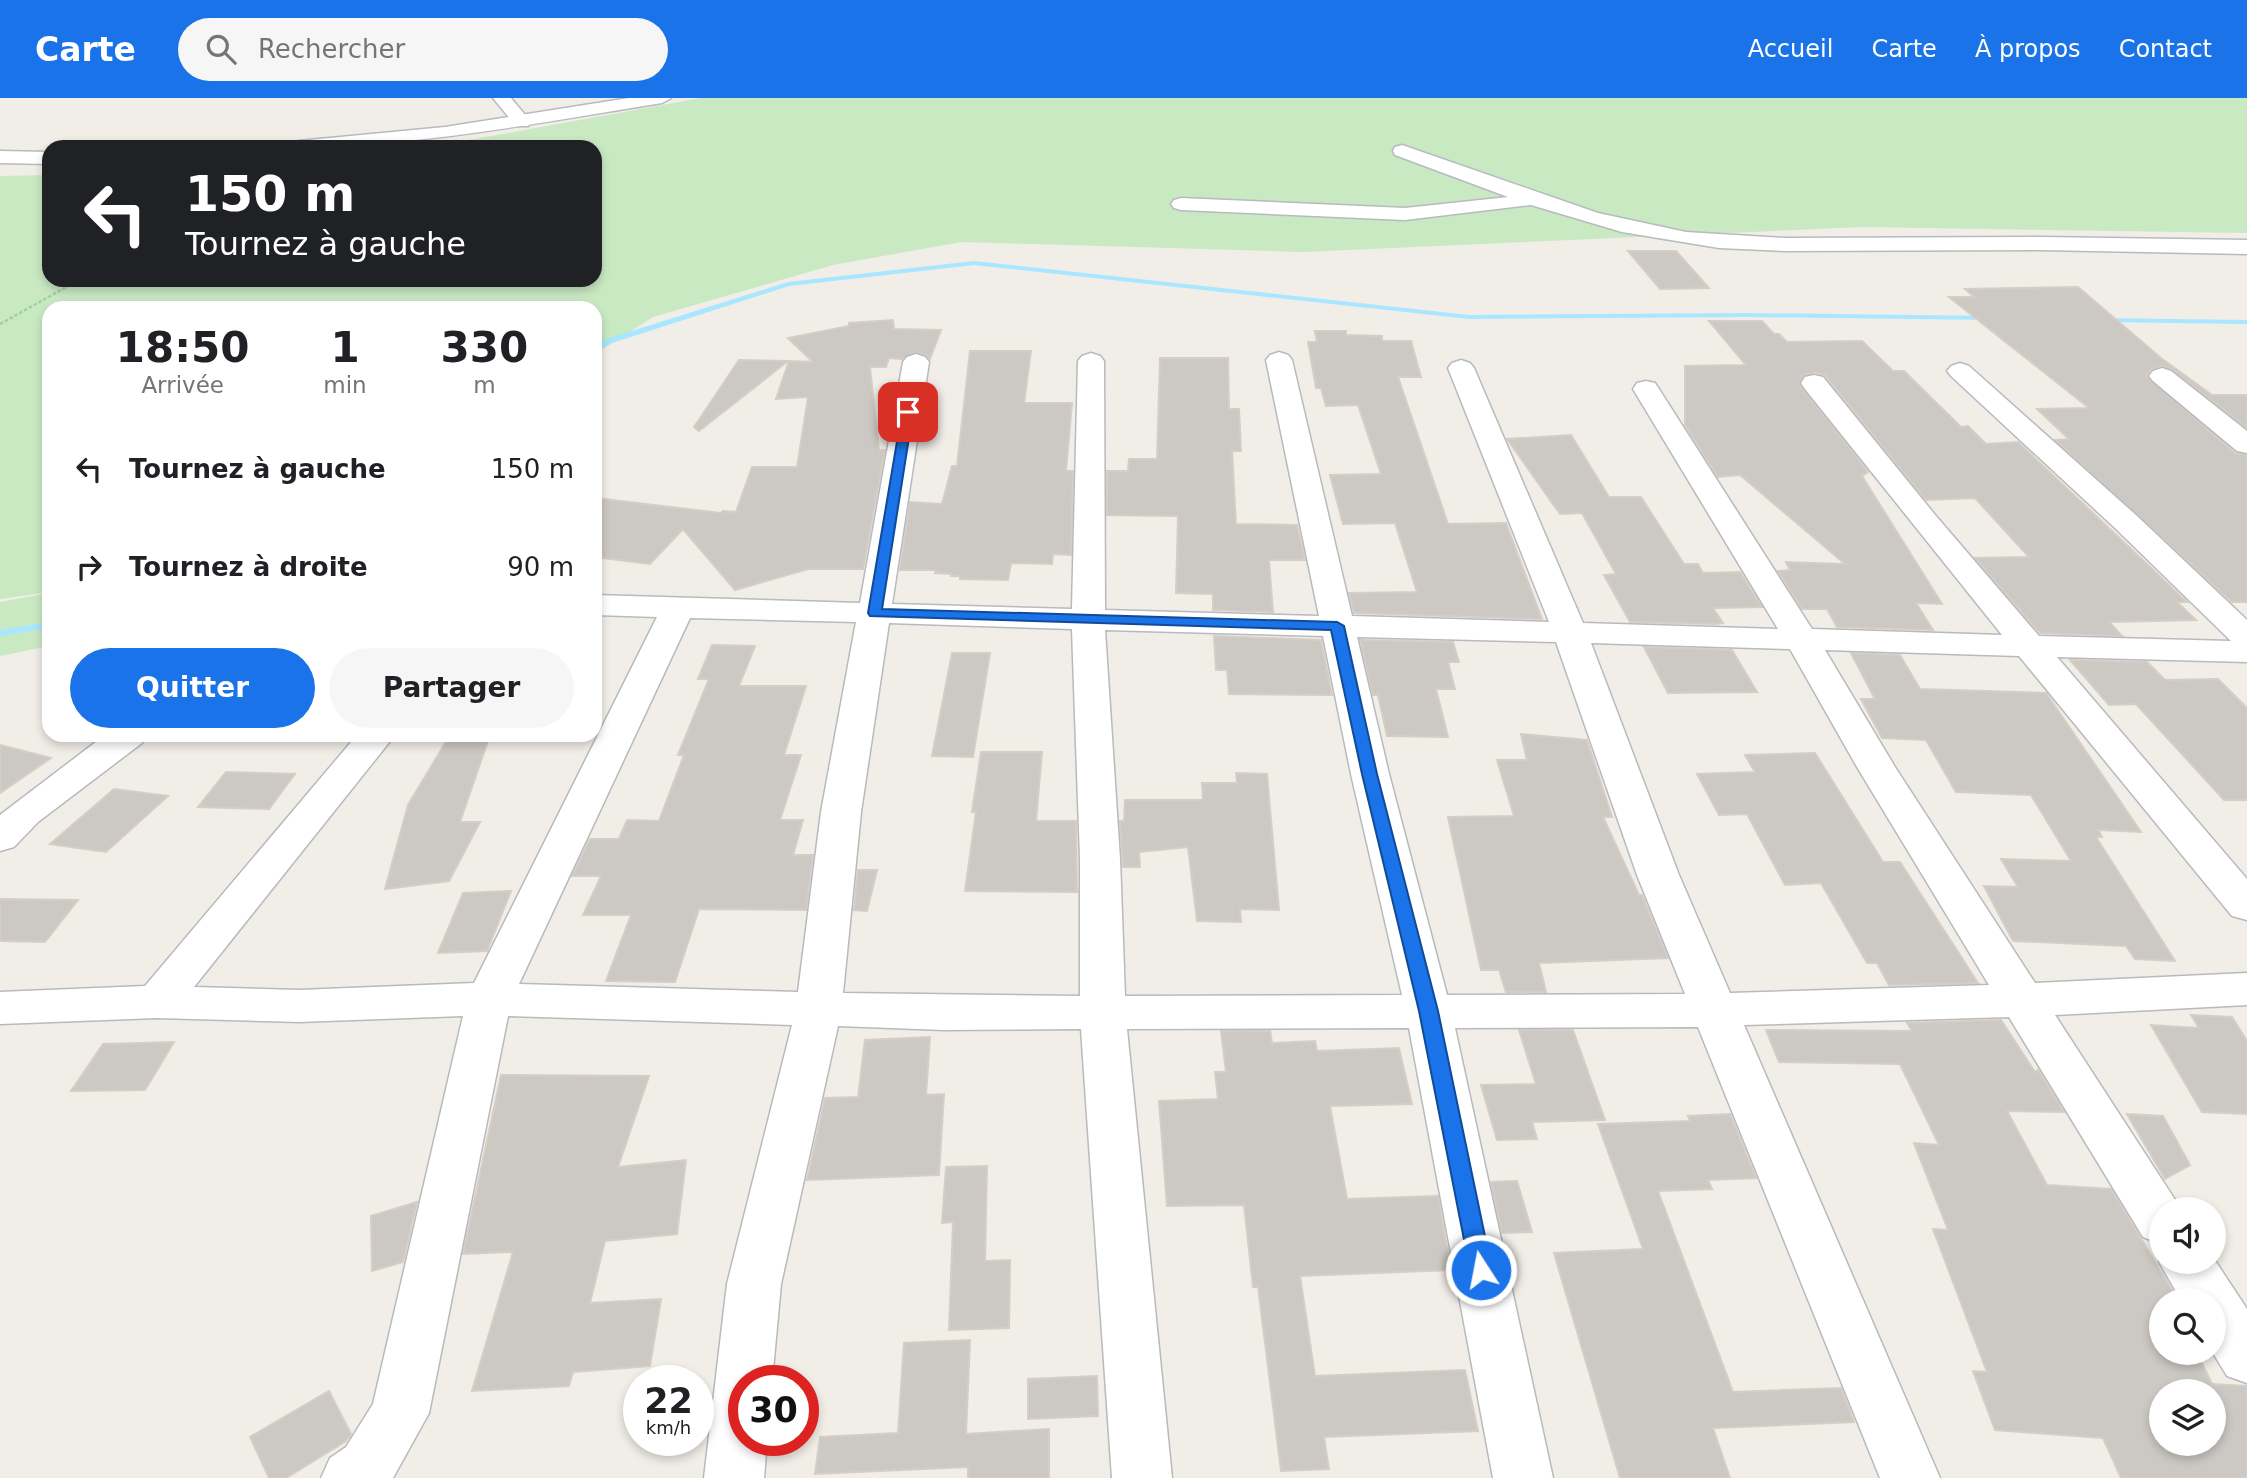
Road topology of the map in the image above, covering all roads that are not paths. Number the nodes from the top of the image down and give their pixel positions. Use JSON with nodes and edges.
{"nodes":[{"id":1,"x":502,"y":98,"type":"edge"},
{"id":2,"x":653,"y":99,"type":"edge"},
{"id":3,"x":522,"y":122,"type":"junction"},
{"id":4,"x":361,"y":140,"type":"edge"},
{"id":5,"x":1402,"y":151,"type":"dead end"},
{"id":6,"x":0,"y":157,"type":"edge"},
{"id":7,"x":42,"y":158,"type":"edge"},
{"id":8,"x":1540,"y":200,"type":"junction"},
{"id":9,"x":1181,"y":204,"type":"dead end"},
{"id":10,"x":2247,"y":247,"type":"edge"},
{"id":11,"x":1279,"y":360,"type":"dead end"},
{"id":12,"x":1091,"y":361,"type":"dead end"},
{"id":13,"x":916,"y":362,"type":"dead end"},
{"id":14,"x":1461,"y":368,"type":"dead end"},
{"id":15,"x":1960,"y":371,"type":"dead end"},
{"id":16,"x":2162,"y":376,"type":"dead end"},
{"id":17,"x":1814,"y":383,"type":"dead end"},
{"id":18,"x":1646,"y":389,"type":"dead end"},
{"id":19,"x":2247,"y":445,"type":"edge"},
{"id":20,"x":602,"y":605,"type":"edge"},
{"id":21,"x":678,"y":608,"type":"junction"},
{"id":22,"x":875,"y":613,"type":"junction"},
{"id":23,"x":1088,"y":618,"type":"junction"},
{"id":24,"x":1337,"y":626,"type":"junction"},
{"id":25,"x":1570,"y":632,"type":"junction"},
{"id":26,"x":1801,"y":638,"type":"junction"},
{"id":27,"x":2247,"y":638,"type":"edge"},
{"id":28,"x":2032,"y":648,"type":"junction"},
{"id":29,"x":2247,"y":652,"type":"edge"},
{"id":30,"x":120,"y":742,"type":"edge"},
{"id":31,"x":371,"y":742,"type":"edge"},
{"id":32,"x":0,"y":838,"type":"edge"},
{"id":33,"x":2247,"y":906,"type":"edge"},
{"id":34,"x":2247,"y":989,"type":"edge"},
{"id":35,"x":489,"y":999,"type":"junction"},
{"id":36,"x":2022,"y":1000,"type":"junction"},
{"id":37,"x":157,"y":1002,"type":"junction"},
{"id":38,"x":0,"y":1008,"type":"edge"},
{"id":39,"x":819,"y":1008,"type":"junction"},
{"id":40,"x":1714,"y":1010,"type":"junction"},
{"id":41,"x":1429,"y":1011,"type":"junction"},
{"id":42,"x":1103,"y":1013,"type":"junction"},
{"id":43,"x":2149,"y":1203,"type":"edge"},
{"id":44,"x":2226,"y":1324,"type":"edge"},
{"id":45,"x":2247,"y":1358,"type":"edge"},
{"id":46,"x":746,"y":1365,"type":"edge"},
{"id":47,"x":736,"y":1456,"type":"edge"},
{"id":48,"x":351,"y":1478,"type":"edge"},
{"id":49,"x":734,"y":1478,"type":"edge"},
{"id":50,"x":1142,"y":1478,"type":"edge"},
{"id":51,"x":1523,"y":1478,"type":"edge"},
{"id":52,"x":1910,"y":1478,"type":"edge"}],
"edges":[{"from":1,"to":3,"type":"street"},
{"from":2,"to":3,"type":"street"},
{"from":3,"to":4,"type":"street"},
{"from":5,"to":8,"type":"street"},
{"from":6,"to":7,"type":"street"},
{"from":8,"to":9,"type":"street"},
{"from":8,"to":10,"type":"street"},
{"from":11,"to":24,"type":"street"},
{"from":12,"to":23,"type":"street"},
{"from":13,"to":22,"type":"street"},
{"from":14,"to":25,"type":"street"},
{"from":15,"to":27,"type":"street"},
{"from":16,"to":19,"type":"street"},
{"from":17,"to":28,"type":"street"},
{"from":18,"to":26,"type":"street"},
{"from":20,"to":21,"type":"street"},
{"from":21,"to":22,"type":"street"},
{"from":21,"to":35,"type":"street"},
{"from":22,"to":23,"type":"street"},
{"from":22,"to":39,"type":"street"},
{"from":23,"to":24,"type":"street"},
{"from":23,"to":42,"type":"street"},
{"from":24,"to":25,"type":"street"},
{"from":24,"to":41,"type":"street"},
{"from":25,"to":26,"type":"street"},
{"from":25,"to":40,"type":"street"},
{"from":26,"to":28,"type":"street"},
{"from":26,"to":36,"type":"street"},
{"from":28,"to":29,"type":"street"},
{"from":28,"to":33,"type":"street"},
{"from":30,"to":32,"type":"street"},
{"from":31,"to":37,"type":"street"},
{"from":34,"to":36,"type":"street"},
{"from":35,"to":37,"type":"street"},
{"from":35,"to":39,"type":"street"},
{"from":35,"to":48,"type":"street"},
{"from":36,"to":40,"type":"street"},
{"from":36,"to":43,"type":"street"},
{"from":37,"to":38,"type":"street"},
{"from":39,"to":42,"type":"street"},
{"from":39,"to":46,"type":"street"},
{"from":40,"to":41,"type":"street"},
{"from":40,"to":52,"type":"street"},
{"from":41,"to":42,"type":"street"},
{"from":41,"to":51,"type":"street"},
{"from":42,"to":50,"type":"street"},
{"from":44,"to":45,"type":"street"},
{"from":47,"to":49,"type":"street"}]}
